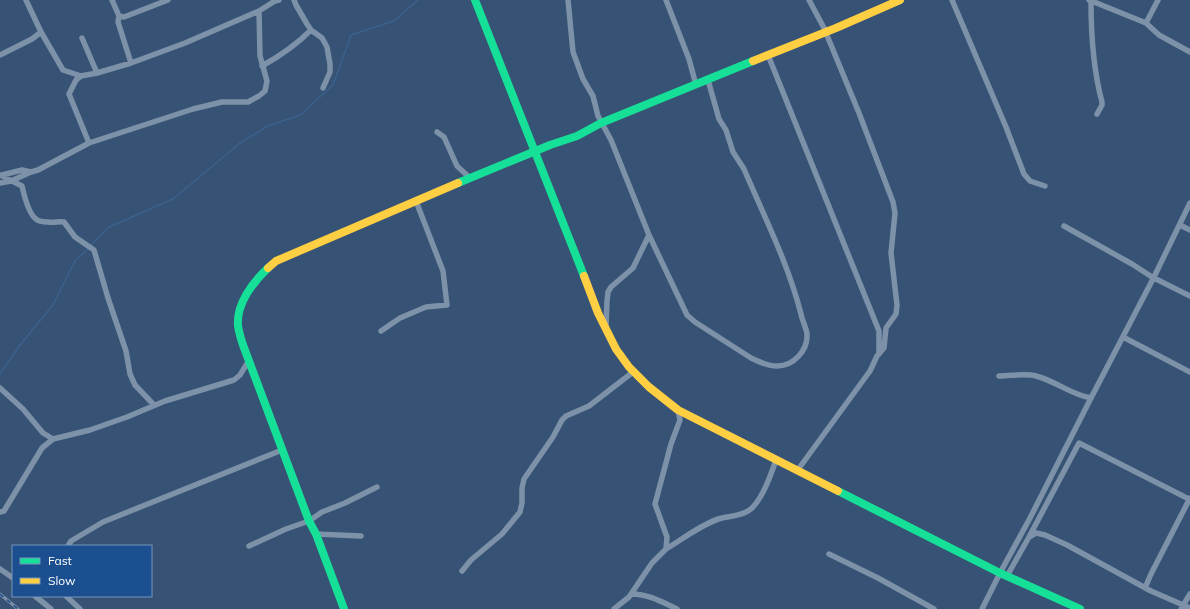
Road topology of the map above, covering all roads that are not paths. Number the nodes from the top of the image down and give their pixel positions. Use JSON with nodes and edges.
{"nodes":[{"id":1,"x":26,"y":0,"type":"edge"},
{"id":2,"x":112,"y":0,"type":"edge"},
{"id":3,"x":168,"y":0,"type":"edge"},
{"id":4,"x":276,"y":0,"type":"edge"},
{"id":5,"x":294,"y":0,"type":"edge"},
{"id":6,"x":568,"y":0,"type":"edge"},
{"id":7,"x":666,"y":0,"type":"edge"},
{"id":8,"x":809,"y":0,"type":"edge"},
{"id":9,"x":900,"y":0,"type":"edge"},
{"id":10,"x":952,"y":0,"type":"edge"},
{"id":11,"x":1158,"y":0,"type":"edge"},
{"id":12,"x":1090,"y":1,"type":"edge"},
{"id":13,"x":477,"y":3,"type":"edge"},
{"id":14,"x":259,"y":12,"type":"junction"},
{"id":15,"x":119,"y":16,"type":"junction"},
{"id":16,"x":1146,"y":24,"type":"junction"},
{"id":17,"x":311,"y":30,"type":"junction"},
{"id":18,"x":41,"y":32,"type":"junction"},
{"id":19,"x":825,"y":32,"type":"junction"},
{"id":20,"x":82,"y":38,"type":"dead end"},
{"id":21,"x":1190,"y":52,"type":"edge"},
{"id":22,"x":0,"y":55,"type":"edge"},
{"id":23,"x":768,"y":56,"type":"junction"},
{"id":24,"x":131,"y":63,"type":"junction"},
{"id":25,"x":262,"y":66,"type":"junction"},
{"id":26,"x":97,"y":73,"type":"junction"},
{"id":27,"x":81,"y":76,"type":"junction"},
{"id":28,"x":708,"y":80,"type":"junction"},
{"id":29,"x":696,"y":85,"type":"junction"},
{"id":30,"x":323,"y":88,"type":"dead end"},
{"id":31,"x":1097,"y":114,"type":"dead end"},
{"id":32,"x":601,"y":123,"type":"junction"},
{"id":33,"x":437,"y":132,"type":"dead end"},
{"id":34,"x":89,"y":143,"type":"junction"},
{"id":35,"x":534,"y":152,"type":"junction"},
{"id":36,"x":31,"y":172,"type":"junction"},
{"id":37,"x":1,"y":175,"type":"edge"},
{"id":38,"x":470,"y":178,"type":"junction"},
{"id":39,"x":11,"y":181,"type":"junction"},
{"id":40,"x":0,"y":182,"type":"edge"},
{"id":41,"x":1045,"y":186,"type":"dead end"},
{"id":42,"x":416,"y":201,"type":"junction"},
{"id":43,"x":1190,"y":203,"type":"edge"},
{"id":44,"x":1180,"y":225,"type":"junction"},
{"id":45,"x":1064,"y":226,"type":"dead end"},
{"id":46,"x":1190,"y":230,"type":"edge"},
{"id":47,"x":649,"y":235,"type":"junction"},
{"id":48,"x":1154,"y":278,"type":"junction"},
{"id":49,"x":1190,"y":296,"type":"edge"},
{"id":50,"x":606,"y":329,"type":"junction"},
{"id":51,"x":381,"y":331,"type":"dead end"},
{"id":52,"x":1123,"y":337,"type":"junction"},
{"id":53,"x":879,"y":354,"type":"junction"},
{"id":54,"x":248,"y":362,"type":"junction"},
{"id":55,"x":633,"y":372,"type":"junction"},
{"id":56,"x":1190,"y":372,"type":"edge"},
{"id":57,"x":999,"y":376,"type":"dead end"},
{"id":58,"x":0,"y":388,"type":"edge"},
{"id":59,"x":1091,"y":398,"type":"junction"},
{"id":60,"x":154,"y":405,"type":"junction"},
{"id":61,"x":678,"y":410,"type":"junction"},
{"id":62,"x":53,"y":439,"type":"junction"},
{"id":63,"x":282,"y":450,"type":"junction"},
{"id":64,"x":776,"y":460,"type":"junction"},
{"id":65,"x":797,"y":471,"type":"junction"},
{"id":66,"x":377,"y":487,"type":"dead end"},
{"id":67,"x":1190,"y":499,"type":"edge"},
{"id":68,"x":0,"y":512,"type":"edge"},
{"id":69,"x":309,"y":521,"type":"junction"},
{"id":70,"x":316,"y":534,"type":"junction"},
{"id":71,"x":361,"y":536,"type":"dead end"},
{"id":72,"x":1029,"y":537,"type":"junction"},
{"id":73,"x":69,"y":545,"type":"edge"},
{"id":74,"x":249,"y":546,"type":"dead end"},
{"id":75,"x":666,"y":549,"type":"junction"},
{"id":76,"x":829,"y":554,"type":"dead end"},
{"id":77,"x":0,"y":569,"type":"edge"},
{"id":78,"x":462,"y":571,"type":"dead end"},
{"id":79,"x":1004,"y":574,"type":"junction"},
{"id":80,"x":12,"y":577,"type":"edge"},
{"id":81,"x":1145,"y":588,"type":"junction"},
{"id":82,"x":632,"y":594,"type":"junction"},
{"id":83,"x":1190,"y":594,"type":"edge"},
{"id":84,"x":36,"y":597,"type":"edge"},
{"id":85,"x":67,"y":597,"type":"edge"},
{"id":86,"x":1182,"y":607,"type":"edge"},
{"id":87,"x":1190,"y":608,"type":"edge"},
{"id":88,"x":51,"y":609,"type":"edge"},
{"id":89,"x":80,"y":609,"type":"edge"},
{"id":90,"x":344,"y":609,"type":"edge"},
{"id":91,"x":614,"y":609,"type":"edge"},
{"id":92,"x":677,"y":609,"type":"edge"},
{"id":93,"x":934,"y":609,"type":"edge"},
{"id":94,"x":982,"y":609,"type":"edge"},
{"id":95,"x":1080,"y":609,"type":"edge"}],
"edges":[{"from":1,"to":18,"type":"street"},
{"from":2,"to":15,"type":"street"},
{"from":3,"to":15,"type":"street"},
{"from":4,"to":14,"type":"street"},
{"from":5,"to":17,"type":"street"},
{"from":6,"to":32,"type":"street"},
{"from":7,"to":29,"type":"street"},
{"from":8,"to":19,"type":"street"},
{"from":9,"to":19,"type":"street"},
{"from":10,"to":41,"type":"street"},
{"from":11,"to":16,"type":"street"},
{"from":12,"to":16,"type":"street"},
{"from":12,"to":31,"type":"street"},
{"from":13,"to":35,"type":"street"},
{"from":14,"to":24,"type":"street"},
{"from":14,"to":25,"type":"street"},
{"from":15,"to":24,"type":"street"},
{"from":16,"to":21,"type":"street"},
{"from":17,"to":25,"type":"street"},
{"from":17,"to":30,"type":"street"},
{"from":18,"to":22,"type":"street"},
{"from":18,"to":27,"type":"street"},
{"from":19,"to":23,"type":"street"},
{"from":19,"to":53,"type":"street"},
{"from":20,"to":26,"type":"street"},
{"from":23,"to":28,"type":"street"},
{"from":23,"to":53,"type":"street"},
{"from":24,"to":26,"type":"street"},
{"from":25,"to":34,"type":"street"},
{"from":26,"to":27,"type":"street"},
{"from":27,"to":34,"type":"street"},
{"from":28,"to":29,"type":"street"},
{"from":28,"to":47,"type":"street"},
{"from":29,"to":32,"type":"street"},
{"from":32,"to":35,"type":"street"},
{"from":32,"to":47,"type":"street"},
{"from":33,"to":38,"type":"street"},
{"from":34,"to":36,"type":"street"},
{"from":35,"to":38,"type":"street"},
{"from":35,"to":50,"type":"street"},
{"from":36,"to":37,"type":"street"},
{"from":36,"to":39,"type":"street"},
{"from":37,"to":39,"type":"street"},
{"from":38,"to":42,"type":"street"},
{"from":39,"to":40,"type":"street"},
{"from":39,"to":60,"type":"street"},
{"from":42,"to":51,"type":"street"},
{"from":42,"to":54,"type":"street"},
{"from":43,"to":44,"type":"street"},
{"from":44,"to":46,"type":"street"},
{"from":44,"to":48,"type":"street"},
{"from":45,"to":48,"type":"street"},
{"from":47,"to":50,"type":"street"},
{"from":48,"to":49,"type":"street"},
{"from":48,"to":52,"type":"street"},
{"from":50,"to":55,"type":"street"},
{"from":52,"to":56,"type":"street"},
{"from":52,"to":59,"type":"street"},
{"from":53,"to":65,"type":"street"},
{"from":54,"to":60,"type":"street"},
{"from":54,"to":63,"type":"street"},
{"from":55,"to":61,"type":"street"},
{"from":55,"to":78,"type":"street"},
{"from":57,"to":59,"type":"street"},
{"from":58,"to":62,"type":"street"},
{"from":59,"to":79,"type":"street"},
{"from":60,"to":62,"type":"street"},
{"from":61,"to":64,"type":"street"},
{"from":61,"to":75,"type":"street"},
{"from":62,"to":68,"type":"street"},
{"from":63,"to":69,"type":"street"},
{"from":63,"to":73,"type":"street"},
{"from":64,"to":65,"type":"street"},
{"from":64,"to":75,"type":"street"},
{"from":65,"to":79,"type":"street"},
{"from":66,"to":69,"type":"street"},
{"from":67,"to":72,"type":"street"},
{"from":67,"to":81,"type":"street"},
{"from":69,"to":70,"type":"street"},
{"from":69,"to":74,"type":"street"},
{"from":70,"to":71,"type":"street"},
{"from":70,"to":90,"type":"street"},
{"from":72,"to":79,"type":"street"},
{"from":72,"to":81,"type":"street"},
{"from":75,"to":82,"type":"street"},
{"from":76,"to":93,"type":"street"},
{"from":77,"to":80,"type":"street"},
{"from":79,"to":94,"type":"street"},
{"from":79,"to":95,"type":"street"},
{"from":81,"to":86,"type":"street"},
{"from":82,"to":91,"type":"street"},
{"from":82,"to":92,"type":"street"},
{"from":83,"to":86,"type":"street"},
{"from":84,"to":88,"type":"street"},
{"from":85,"to":89,"type":"street"},
{"from":86,"to":87,"type":"street"}]}
